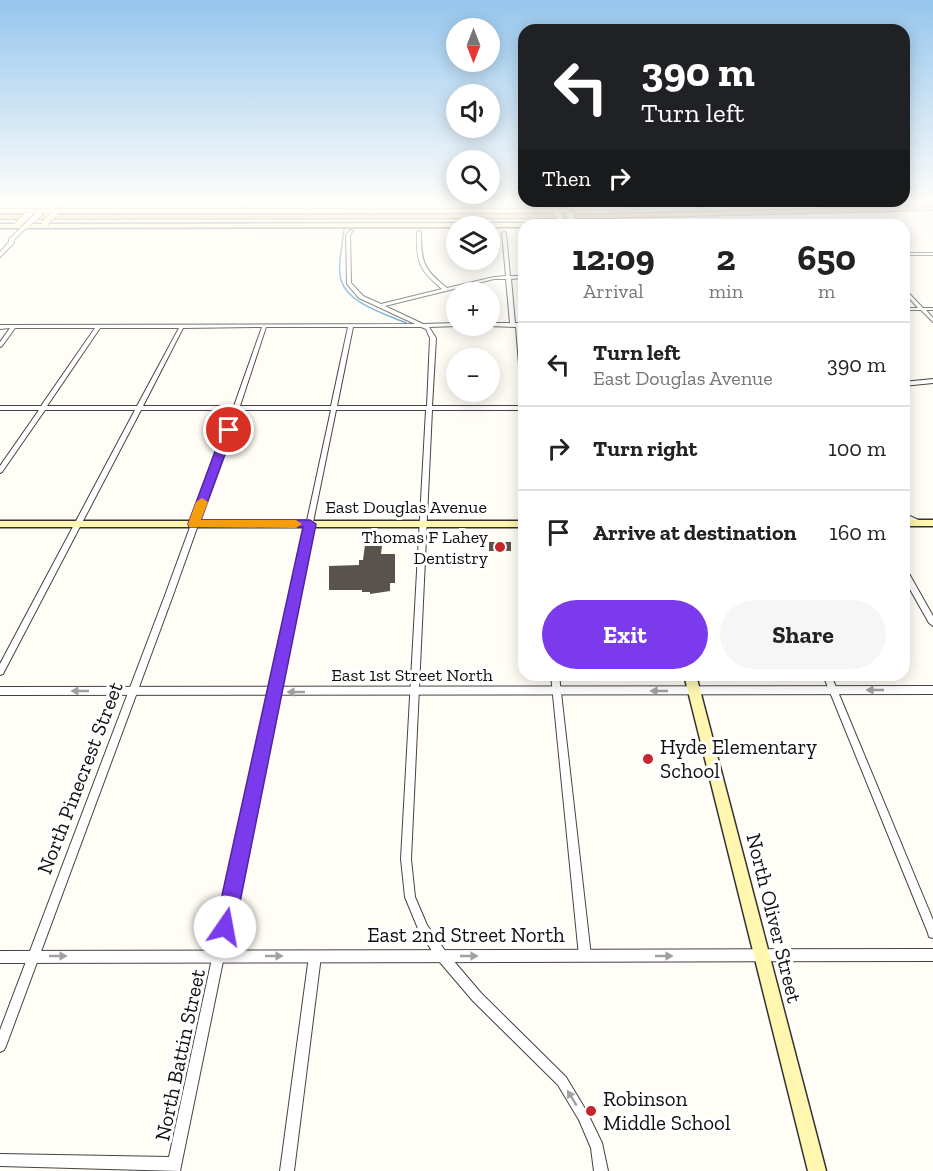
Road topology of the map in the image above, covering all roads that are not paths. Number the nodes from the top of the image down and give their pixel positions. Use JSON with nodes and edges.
{"nodes":[{"id":1,"x":348,"y":259,"type":"edge"},
{"id":2,"x":419,"y":259,"type":"edge"},
{"id":3,"x":507,"y":259,"type":"edge"},
{"id":4,"x":509,"y":277,"type":"junction"},
{"id":5,"x":518,"y":277,"type":"edge"},
{"id":6,"x":485,"y":282,"type":"edge"},
{"id":7,"x":446,"y":290,"type":"joint"},
{"id":8,"x":910,"y":296,"type":"edge"},
{"id":9,"x":380,"y":306,"type":"junction"},
{"id":10,"x":910,"y":309,"type":"edge"},
{"id":11,"x":922,"y":309,"type":"junction"},
{"id":12,"x":933,"y":309,"type":"edge"},
{"id":13,"x":933,"y":321,"type":"edge"},
{"id":14,"x":416,"y":324,"type":"junction"},
{"id":15,"x":446,"y":325,"type":"edge"},
{"id":16,"x":500,"y":325,"type":"edge"},
{"id":17,"x":518,"y":325,"type":"edge"},
{"id":18,"x":0,"y":327,"type":"edge"},
{"id":19,"x":14,"y":327,"type":"junction"},
{"id":20,"x":98,"y":327,"type":"junction"},
{"id":21,"x":351,"y":327,"type":"junction"},
{"id":22,"x":181,"y":328,"type":"junction"},
{"id":23,"x":264,"y":328,"type":"junction"},
{"id":24,"x":0,"y":345,"type":"edge"},
{"id":25,"x":933,"y":381,"type":"edge"},
{"id":26,"x":910,"y":383,"type":"edge"},
{"id":27,"x":0,"y":408,"type":"edge"},
{"id":28,"x":43,"y":408,"type":"junction"},
{"id":29,"x":139,"y":408,"type":"junction"},
{"id":30,"x":237,"y":408,"type":"junction"},
{"id":31,"x":333,"y":408,"type":"junction"},
{"id":32,"x":430,"y":408,"type":"junction"},
{"id":33,"x":518,"y":408,"type":"edge"},
{"id":34,"x":0,"y":471,"type":"edge"},
{"id":35,"x":910,"y":518,"type":"edge"},
{"id":36,"x":910,"y":523,"type":"edge"},
{"id":37,"x":921,"y":523,"type":"junction"},
{"id":38,"x":933,"y":523,"type":"edge"},
{"id":39,"x":0,"y":524,"type":"edge"},
{"id":40,"x":79,"y":524,"type":"junction"},
{"id":41,"x":194,"y":524,"type":"junction"},
{"id":42,"x":310,"y":524,"type":"junction"},
{"id":43,"x":423,"y":524,"type":"junction"},
{"id":44,"x":518,"y":524,"type":"edge"},
{"id":45,"x":910,"y":582,"type":"edge"},
{"id":46,"x":933,"y":623,"type":"edge"},
{"id":47,"x":0,"y":672,"type":"edge"},
{"id":48,"x":555,"y":681,"type":"edge"},
{"id":49,"x":692,"y":681,"type":"edge"},
{"id":50,"x":829,"y":681,"type":"edge"},
{"id":51,"x":832,"y":690,"type":"junction"},
{"id":52,"x":933,"y":690,"type":"edge"},
{"id":53,"x":0,"y":691,"type":"edge"},
{"id":54,"x":132,"y":691,"type":"junction"},
{"id":55,"x":556,"y":691,"type":"junction"},
{"id":56,"x":694,"y":691,"type":"junction"},
{"id":57,"x":273,"y":692,"type":"junction"},
{"id":58,"x":414,"y":692,"type":"junction"},
{"id":59,"x":933,"y":933,"type":"edge"},
{"id":60,"x":933,"y":955,"type":"edge"},
{"id":61,"x":219,"y":956,"type":"junction"},
{"id":62,"x":315,"y":956,"type":"junction"},
{"id":63,"x":442,"y":956,"type":"junction"},
{"id":64,"x":585,"y":956,"type":"junction"},
{"id":65,"x":762,"y":956,"type":"junction"},
{"id":66,"x":0,"y":957,"type":"edge"},
{"id":67,"x":32,"y":957,"type":"junction"},
{"id":68,"x":0,"y":1046,"type":"edge"},
{"id":69,"x":0,"y":1160,"type":"edge"},
{"id":70,"x":174,"y":1167,"type":"edge"},
{"id":71,"x":287,"y":1171,"type":"edge"},
{"id":72,"x":601,"y":1171,"type":"edge"},
{"id":73,"x":818,"y":1171,"type":"edge"}],
"edges":[{"from":1,"to":9,"type":"street"},
{"from":2,"to":7,"type":"street"},
{"from":3,"to":4,"type":"street"},
{"from":4,"to":5,"type":"street"},
{"from":4,"to":6,"type":"street"},
{"from":4,"to":17,"type":"street"},
{"from":7,"to":9,"type":"street"},
{"from":8,"to":11,"type":"street"},
{"from":9,"to":14,"type":"street"},
{"from":10,"to":11,"type":"street"},
{"from":11,"to":12,"type":"street"},
{"from":11,"to":13,"type":"street"},
{"from":14,"to":15,"type":"street"},
{"from":14,"to":21,"type":"street"},
{"from":14,"to":32,"type":"street"},
{"from":16,"to":17,"type":"street"},
{"from":18,"to":19,"type":"street"},
{"from":19,"to":20,"type":"street"},
{"from":19,"to":24,"type":"street"},
{"from":20,"to":22,"type":"street"},
{"from":20,"to":28,"type":"street"},
{"from":21,"to":23,"type":"street"},
{"from":21,"to":31,"type":"street","name":"North Battin Street"},
{"from":22,"to":23,"type":"street"},
{"from":22,"to":29,"type":"street"},
{"from":23,"to":30,"type":"street","name":"North Pinecrest Street"},
{"from":25,"to":26,"type":"street"},
{"from":27,"to":28,"type":"street"},
{"from":28,"to":29,"type":"street"},
{"from":28,"to":34,"type":"street"},
{"from":29,"to":30,"type":"street"},
{"from":29,"to":40,"type":"street"},
{"from":30,"to":31,"type":"street"},
{"from":30,"to":41,"type":"street","name":"North Pinecrest Street"},
{"from":31,"to":32,"type":"street"},
{"from":31,"to":42,"type":"street","name":"North Battin Street"},
{"from":32,"to":33,"type":"street"},
{"from":32,"to":43,"type":"street"},
{"from":35,"to":37,"type":"street"},
{"from":36,"to":37,"type":"main road"},
{"from":37,"to":38,"type":"main road"},
{"from":39,"to":40,"type":"main road","name":"East Douglas Avenue"},
{"from":40,"to":41,"type":"main road","name":"East Douglas Avenue"},
{"from":40,"to":47,"type":"street"},
{"from":41,"to":42,"type":"main road","name":"East Douglas Avenue"},
{"from":41,"to":54,"type":"street","name":"North Pinecrest Street"},
{"from":42,"to":43,"type":"main road","name":"East Douglas Avenue"},
{"from":42,"to":57,"type":"street","name":"North Battin Street"},
{"from":43,"to":44,"type":"main road","name":"East Douglas Avenue"},
{"from":43,"to":58,"type":"street"},
{"from":45,"to":46,"type":"street"},
{"from":48,"to":55,"type":"street"},
{"from":49,"to":56,"type":"main road","name":"North Oliver Street"},
{"from":50,"to":51,"type":"street"},
{"from":52,"to":51,"type":"street","name":"East 1st Street North","one_way":true},
{"from":51,"to":56,"type":"street","name":"East 1st Street North"},
{"from":51,"to":59,"type":"street"},
{"from":54,"to":53,"type":"street","name":"East 1st Street North","one_way":true},
{"from":54,"to":57,"type":"street","name":"East 1st Street North"},
{"from":54,"to":67,"type":"street","name":"North Pinecrest Street"},
{"from":56,"to":55,"type":"street","name":"East 1st Street North","one_way":true},
{"from":55,"to":58,"type":"street","name":"East 1st Street North"},
{"from":55,"to":64,"type":"street"},
{"from":56,"to":65,"type":"main road","name":"North Oliver Street"},
{"from":58,"to":57,"type":"street","name":"East 1st Street North","one_way":true},
{"from":57,"to":61,"type":"street","name":"North Battin Street"},
{"from":58,"to":63,"type":"street"},
{"from":60,"to":65,"type":"street","name":"East 2nd Street North"},
{"from":61,"to":62,"type":"street","name":"East 2nd Street North","one_way":true},
{"from":67,"to":61,"type":"street","name":"East 2nd Street North","one_way":true},
{"from":61,"to":70,"type":"street","name":"North Battin Street"},
{"from":62,"to":63,"type":"street","name":"East 2nd Street North"},
{"from":62,"to":71,"type":"street"},
{"from":63,"to":64,"type":"street","name":"East 2nd Street North","one_way":true},
{"from":72,"to":63,"type":"street","one_way":true},
{"from":64,"to":65,"type":"street","name":"East 2nd Street North","one_way":true},
{"from":65,"to":73,"type":"main road","name":"North Oliver Street"},
{"from":66,"to":67,"type":"street","name":"East 2nd Street North"},
{"from":67,"to":68,"type":"street","name":"North Pinecrest Street"},
{"from":69,"to":70,"type":"street"}]}
